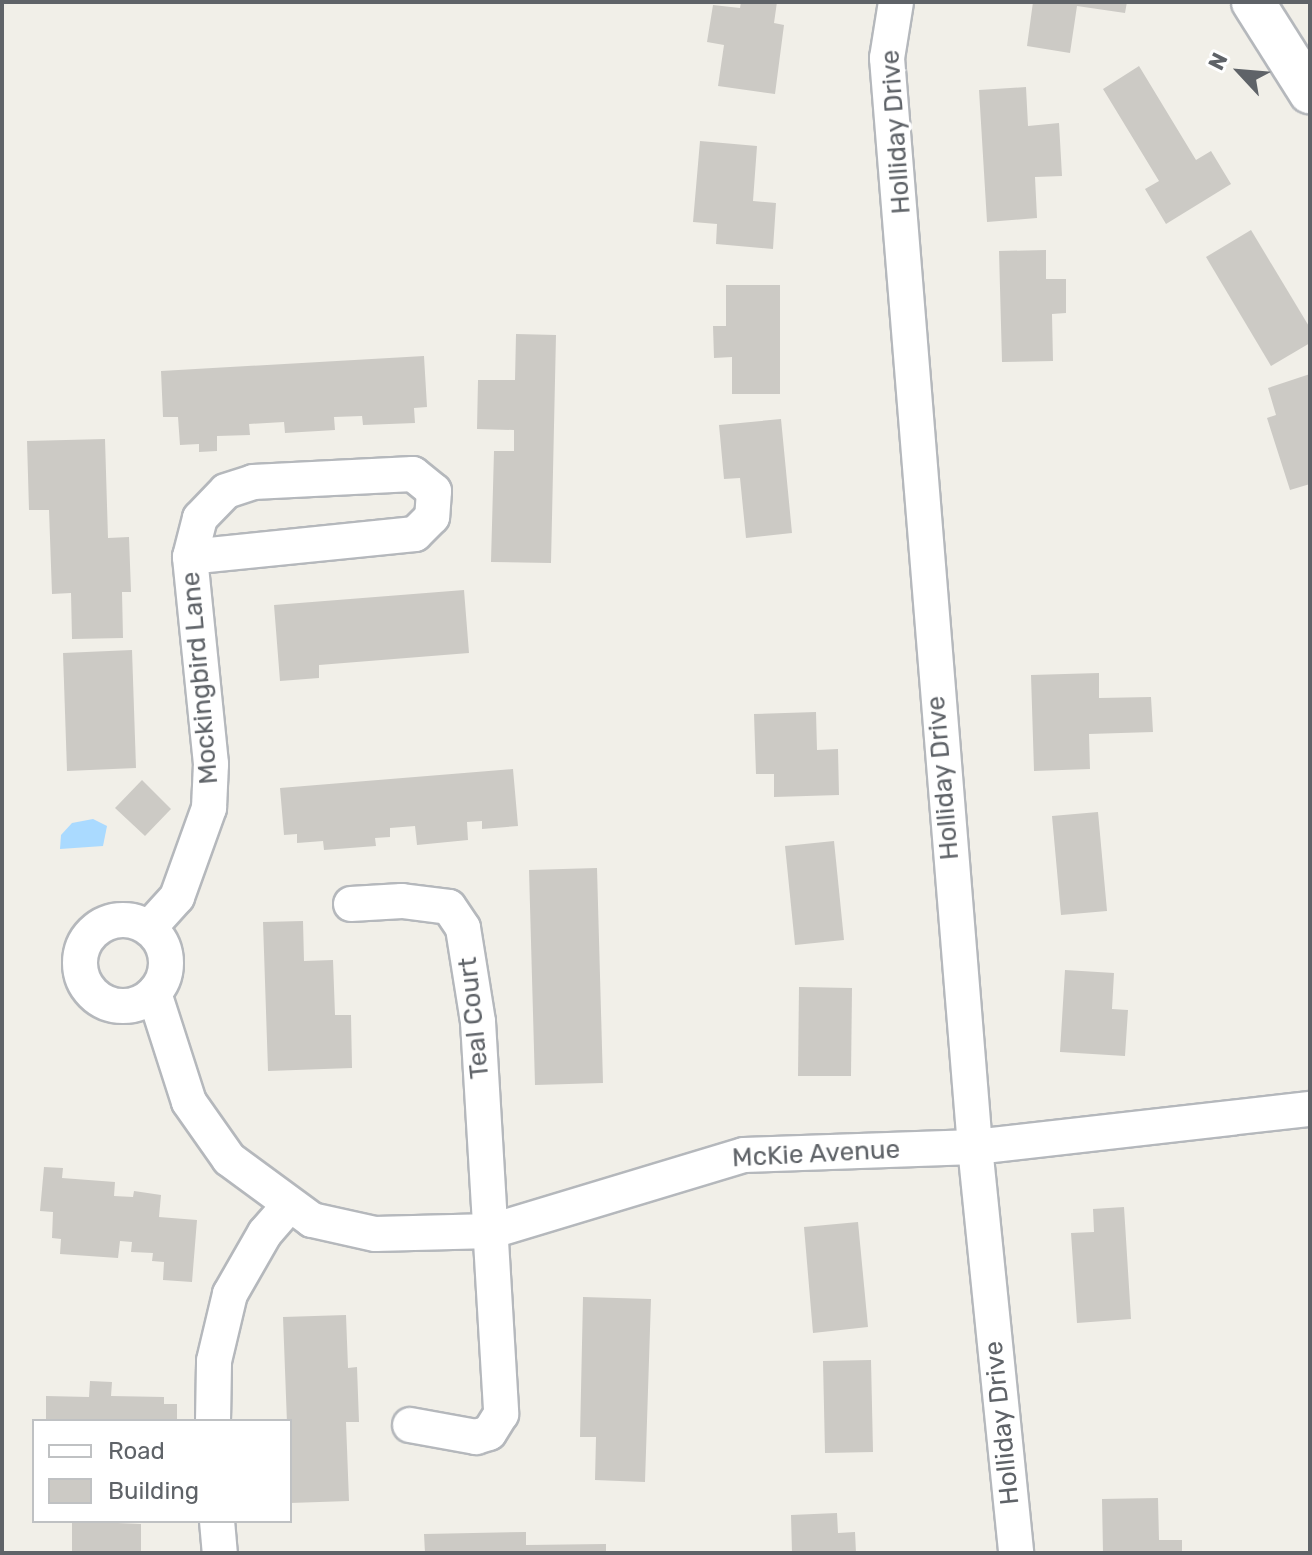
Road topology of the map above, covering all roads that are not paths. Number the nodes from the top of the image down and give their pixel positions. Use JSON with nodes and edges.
{"nodes":[{"id":1,"x":896,"y":2,"type":"edge"},
{"id":2,"x":1253,"y":2,"type":"edge"},
{"id":3,"x":1310,"y":92,"type":"edge"},
{"id":4,"x":190,"y":557,"type":"junction"},
{"id":5,"x":351,"y":904,"type":"dead end"},
{"id":6,"x":149,"y":928,"type":"junction"},
{"id":7,"x":154,"y":993,"type":"junction"},
{"id":8,"x":1310,"y":1109,"type":"edge"},
{"id":9,"x":975,"y":1147,"type":"junction"},
{"id":10,"x":288,"y":1207,"type":"junction"},
{"id":11,"x":492,"y":1231,"type":"junction"},
{"id":12,"x":213,"y":1419,"type":"edge"},
{"id":13,"x":410,"y":1425,"type":"dead end"},
{"id":14,"x":217,"y":1523,"type":"edge"},
{"id":15,"x":220,"y":1553,"type":"edge"},
{"id":16,"x":1016,"y":1553,"type":"edge"}],
"edges":[{"from":1,"to":9,"type":"street","name":"Holliday Drive"},
{"from":2,"to":3,"type":"street"},
{"from":4,"to":4,"type":"street","name":"Mockingbird Lane"},
{"from":4,"to":6,"type":"street","name":"Mockingbird Lane"},
{"from":5,"to":11,"type":"street","name":"Teal Court"},
{"from":6,"to":7,"type":"street"},
{"from":6,"to":7,"type":"street"},
{"from":7,"to":10,"type":"street"},
{"from":8,"to":9,"type":"street","name":"McKie Avenue"},
{"from":9,"to":11,"type":"street","name":"McKie Avenue"},
{"from":9,"to":16,"type":"street","name":"Holliday Drive"},
{"from":10,"to":11,"type":"street","name":"McKie Avenue"},
{"from":10,"to":12,"type":"street"},
{"from":11,"to":13,"type":"street"},
{"from":14,"to":15,"type":"street"}]}
